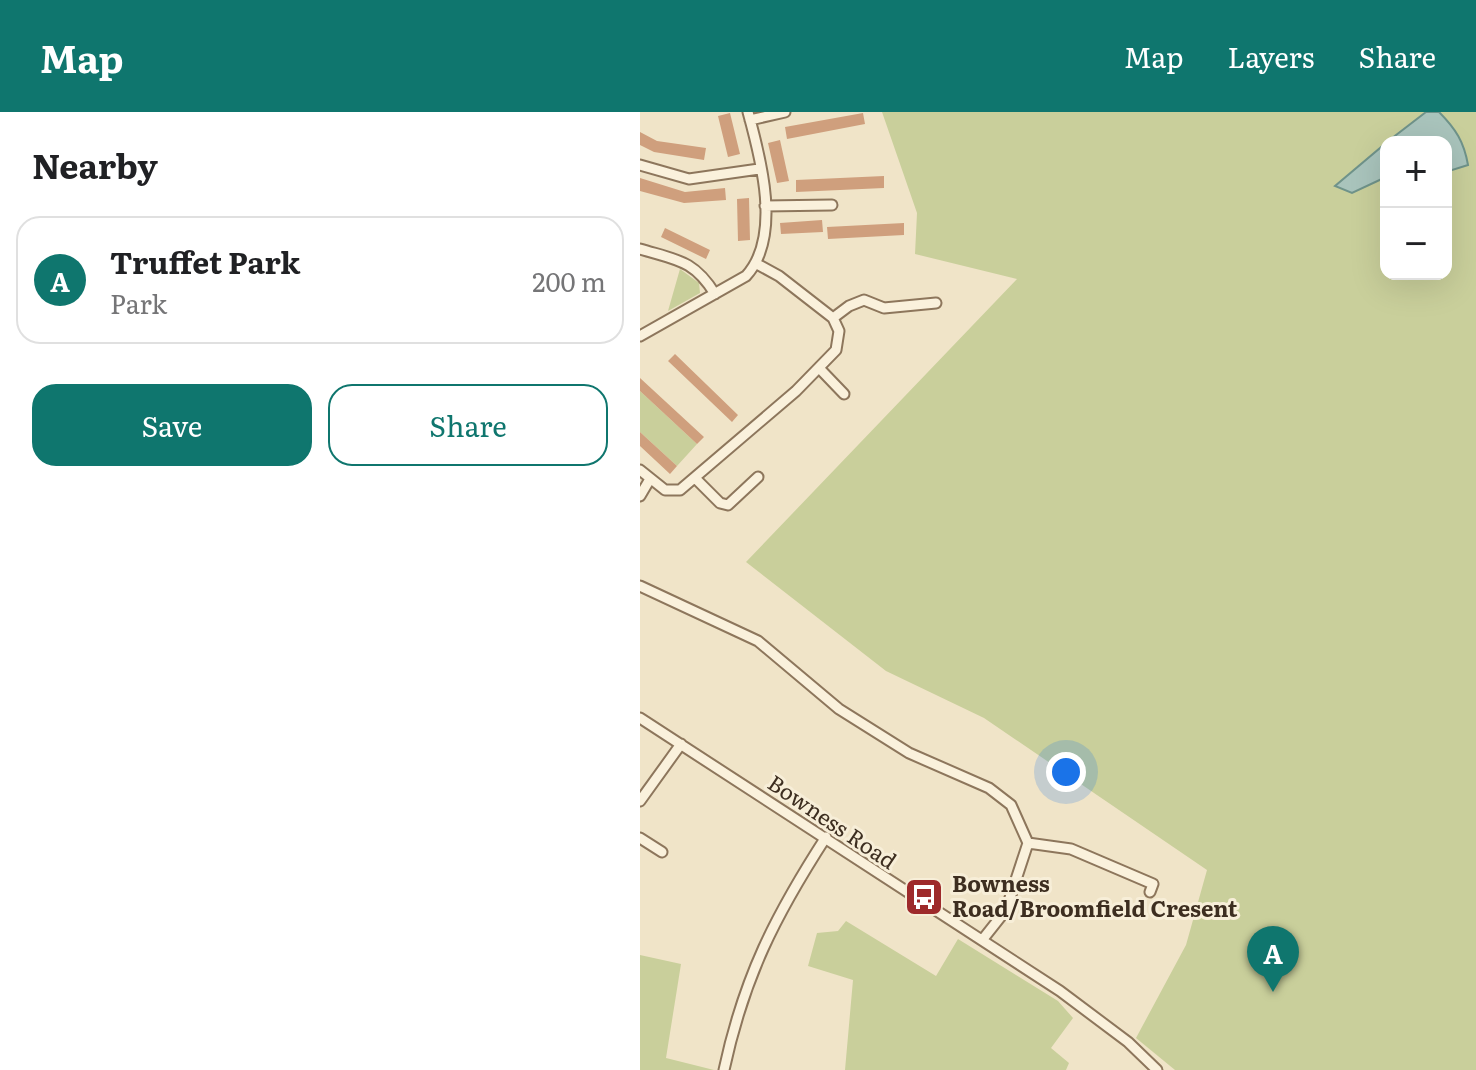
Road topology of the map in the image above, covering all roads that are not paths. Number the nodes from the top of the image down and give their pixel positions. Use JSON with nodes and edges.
{"nodes":[{"id":1,"x":785,"y":112,"type":"edge"},
{"id":2,"x":749,"y":116,"type":"edge"},
{"id":3,"x":640,"y":165,"type":"edge"},
{"id":4,"x":759,"y":169,"type":"junction"},
{"id":5,"x":832,"y":205,"type":"dead end"},
{"id":6,"x":765,"y":206,"type":"junction"},
{"id":7,"x":640,"y":249,"type":"edge"},
{"id":8,"x":757,"y":264,"type":"junction"},
{"id":9,"x":715,"y":294,"type":"junction"},
{"id":10,"x":936,"y":303,"type":"dead end"},
{"id":11,"x":833,"y":318,"type":"junction"},
{"id":12,"x":640,"y":336,"type":"edge"},
{"id":13,"x":820,"y":369,"type":"junction"},
{"id":14,"x":844,"y":394,"type":"dead end"},
{"id":15,"x":640,"y":470,"type":"edge"},
{"id":16,"x":758,"y":477,"type":"dead end"},
{"id":17,"x":695,"y":478,"type":"junction"},
{"id":18,"x":650,"y":479,"type":"junction"},
{"id":19,"x":640,"y":496,"type":"edge"},
{"id":20,"x":640,"y":586,"type":"edge"},
{"id":21,"x":640,"y":718,"type":"edge"},
{"id":22,"x":681,"y":744,"type":"junction"},
{"id":23,"x":640,"y":801,"type":"edge"},
{"id":24,"x":826,"y":837,"type":"junction"},
{"id":25,"x":640,"y":838,"type":"edge"},
{"id":26,"x":1028,"y":843,"type":"junction"},
{"id":27,"x":662,"y":852,"type":"dead end"},
{"id":28,"x":1150,"y":892,"type":"dead end"},
{"id":29,"x":983,"y":939,"type":"junction"},
{"id":30,"x":724,"y":1070,"type":"edge"},
{"id":31,"x":1157,"y":1070,"type":"edge"}],
"edges":[{"from":1,"to":2,"type":"street"},
{"from":2,"to":4,"type":"street"},
{"from":3,"to":4,"type":"street"},
{"from":4,"to":6,"type":"street"},
{"from":5,"to":6,"type":"street"},
{"from":6,"to":8,"type":"street"},
{"from":7,"to":9,"type":"street"},
{"from":8,"to":9,"type":"street"},
{"from":8,"to":11,"type":"street"},
{"from":9,"to":12,"type":"street"},
{"from":10,"to":11,"type":"street"},
{"from":11,"to":13,"type":"street"},
{"from":13,"to":14,"type":"street"},
{"from":13,"to":17,"type":"street"},
{"from":15,"to":18,"type":"street"},
{"from":16,"to":17,"type":"street"},
{"from":17,"to":18,"type":"street"},
{"from":18,"to":19,"type":"street"},
{"from":20,"to":26,"type":"street"},
{"from":21,"to":22,"type":"street","name":"Bowness Road"},
{"from":22,"to":23,"type":"street"},
{"from":22,"to":24,"type":"street","name":"Bowness Road"},
{"from":24,"to":29,"type":"street","name":"Bowness Road"},
{"from":24,"to":30,"type":"street"},
{"from":25,"to":27,"type":"street"},
{"from":26,"to":28,"type":"street"},
{"from":26,"to":29,"type":"street"},
{"from":29,"to":31,"type":"street","name":"Bowness Road"}]}
